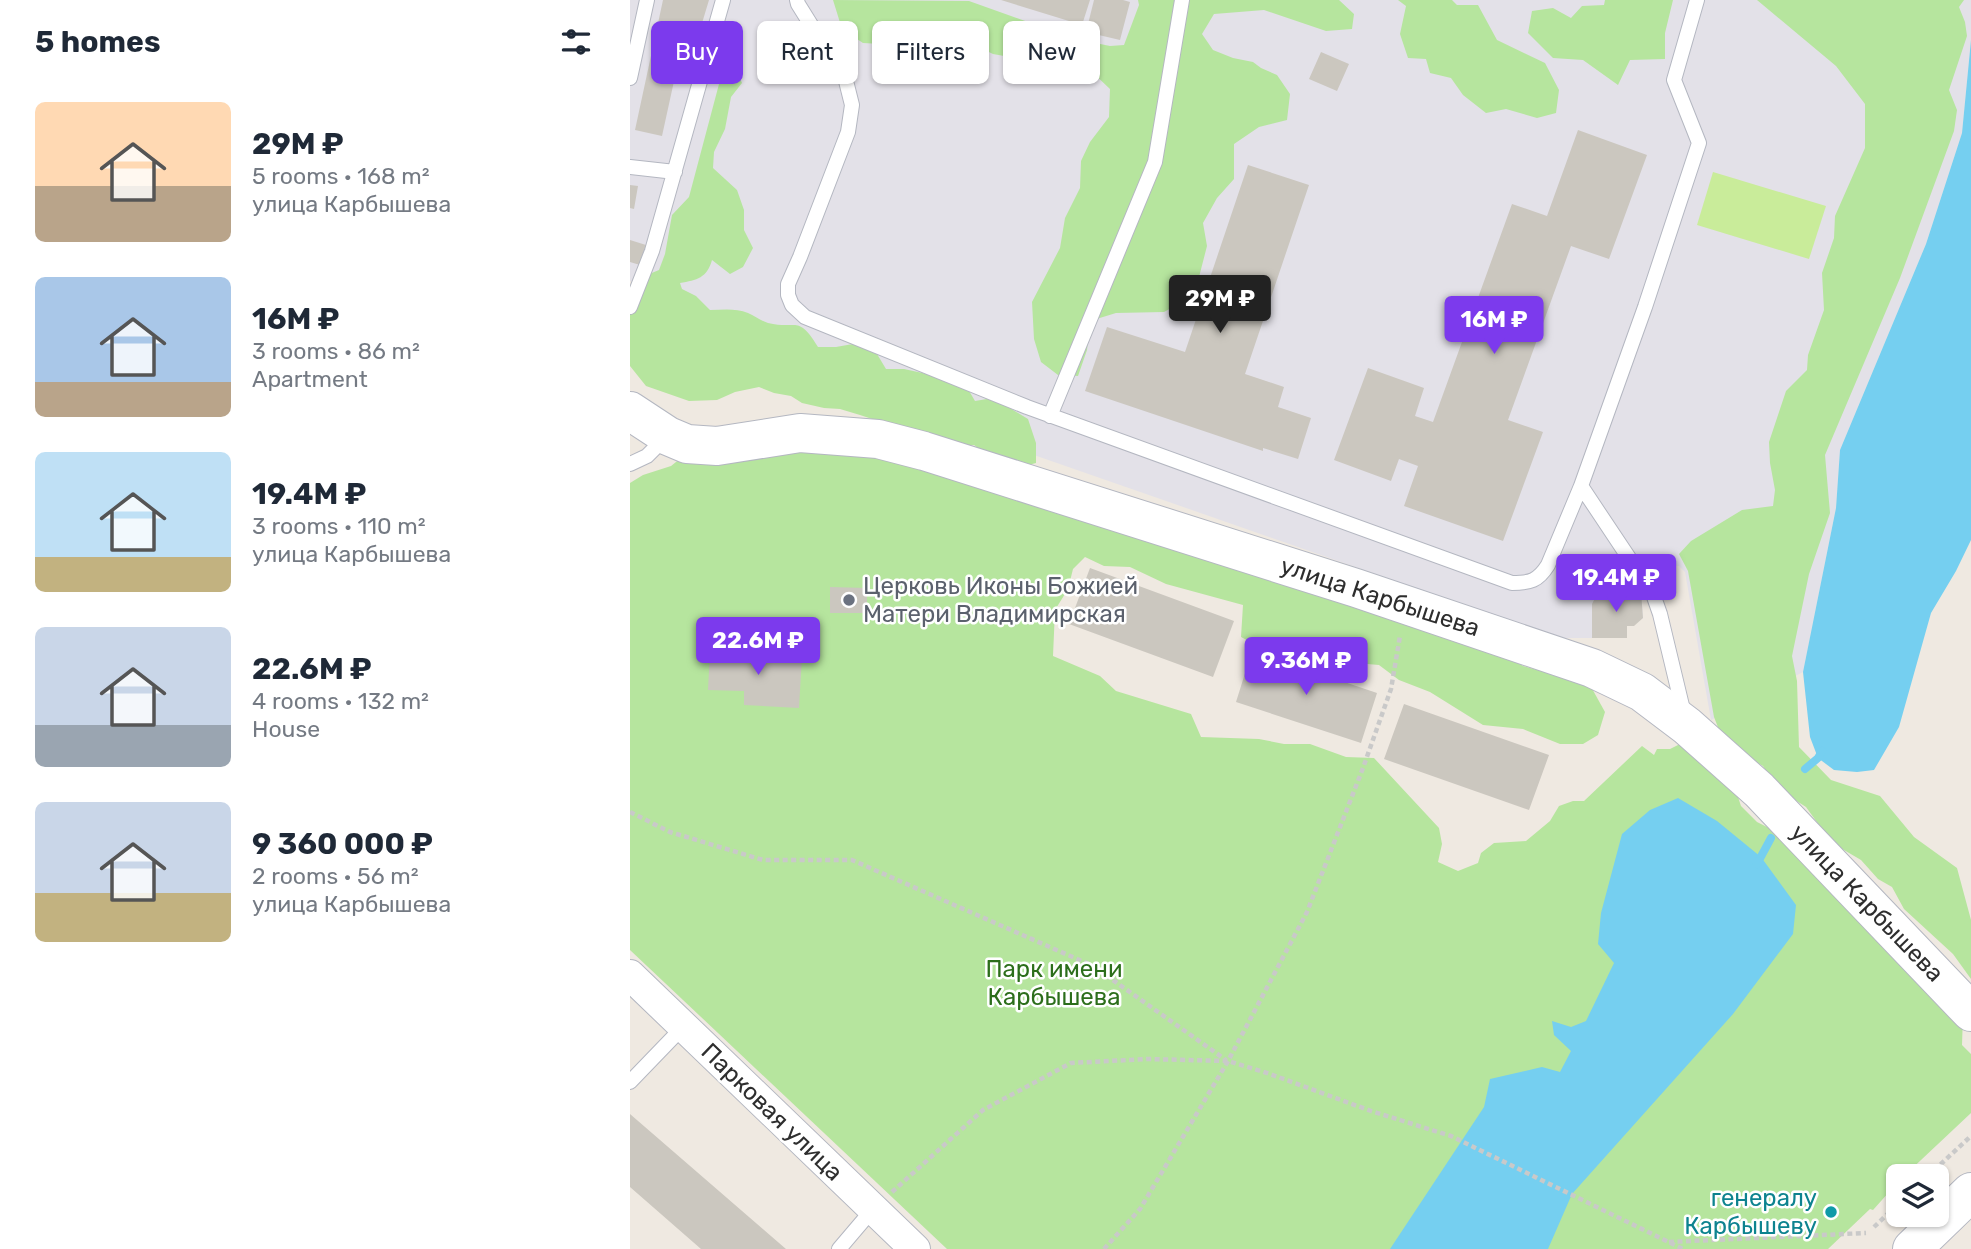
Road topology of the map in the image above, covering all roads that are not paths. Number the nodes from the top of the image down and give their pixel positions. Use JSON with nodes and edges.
{"nodes":[{"id":1,"x":647,"y":0,"type":"edge"},
{"id":2,"x":723,"y":0,"type":"edge"},
{"id":3,"x":797,"y":0,"type":"edge"},
{"id":4,"x":1182,"y":0,"type":"edge"},
{"id":5,"x":1697,"y":0,"type":"edge"},
{"id":6,"x":630,"y":78,"type":"edge"},
{"id":7,"x":630,"y":167,"type":"edge"},
{"id":8,"x":675,"y":173,"type":"junction"},
{"id":9,"x":630,"y":307,"type":"edge"},
{"id":10,"x":630,"y":411,"type":"edge"},
{"id":11,"x":1050,"y":416,"type":"junction"},
{"id":12,"x":668,"y":436,"type":"junction"},
{"id":13,"x":630,"y":464,"type":"edge"},
{"id":14,"x":1581,"y":486,"type":"junction"},
{"id":15,"x":1687,"y":726,"type":"junction"},
{"id":16,"x":630,"y":975,"type":"edge"},
{"id":17,"x":1971,"y":1012,"type":"edge"},
{"id":18,"x":684,"y":1026,"type":"junction"},
{"id":19,"x":630,"y":1082,"type":"edge"},
{"id":20,"x":1971,"y":1192,"type":"edge"},
{"id":21,"x":873,"y":1209,"type":"junction"},
{"id":22,"x":839,"y":1249,"type":"edge"},
{"id":23,"x":915,"y":1249,"type":"edge"},
{"id":24,"x":1912,"y":1249,"type":"edge"}],
"edges":[{"from":1,"to":6,"type":"lane"},
{"from":2,"to":8,"type":"lane"},
{"from":3,"to":11,"type":"lane"},
{"from":4,"to":11,"type":"lane"},
{"from":5,"to":14,"type":"lane"},
{"from":7,"to":8,"type":"lane"},
{"from":8,"to":9,"type":"lane"},
{"from":10,"to":12,"type":"street","name":"улица Карбышева"},
{"from":11,"to":14,"type":"lane"},
{"from":12,"to":13,"type":"lane"},
{"from":12,"to":15,"type":"street","name":"улица Карбышева"},
{"from":14,"to":15,"type":"lane"},
{"from":15,"to":17,"type":"street","name":"улица Карбышева"},
{"from":16,"to":18,"type":"street","name":"Парковая улица"},
{"from":18,"to":19,"type":"lane"},
{"from":18,"to":21,"type":"street","name":"Парковая улица"},
{"from":20,"to":24,"type":"street"},
{"from":21,"to":22,"type":"lane"},
{"from":21,"to":23,"type":"street","name":"Парковая улица"}]}
